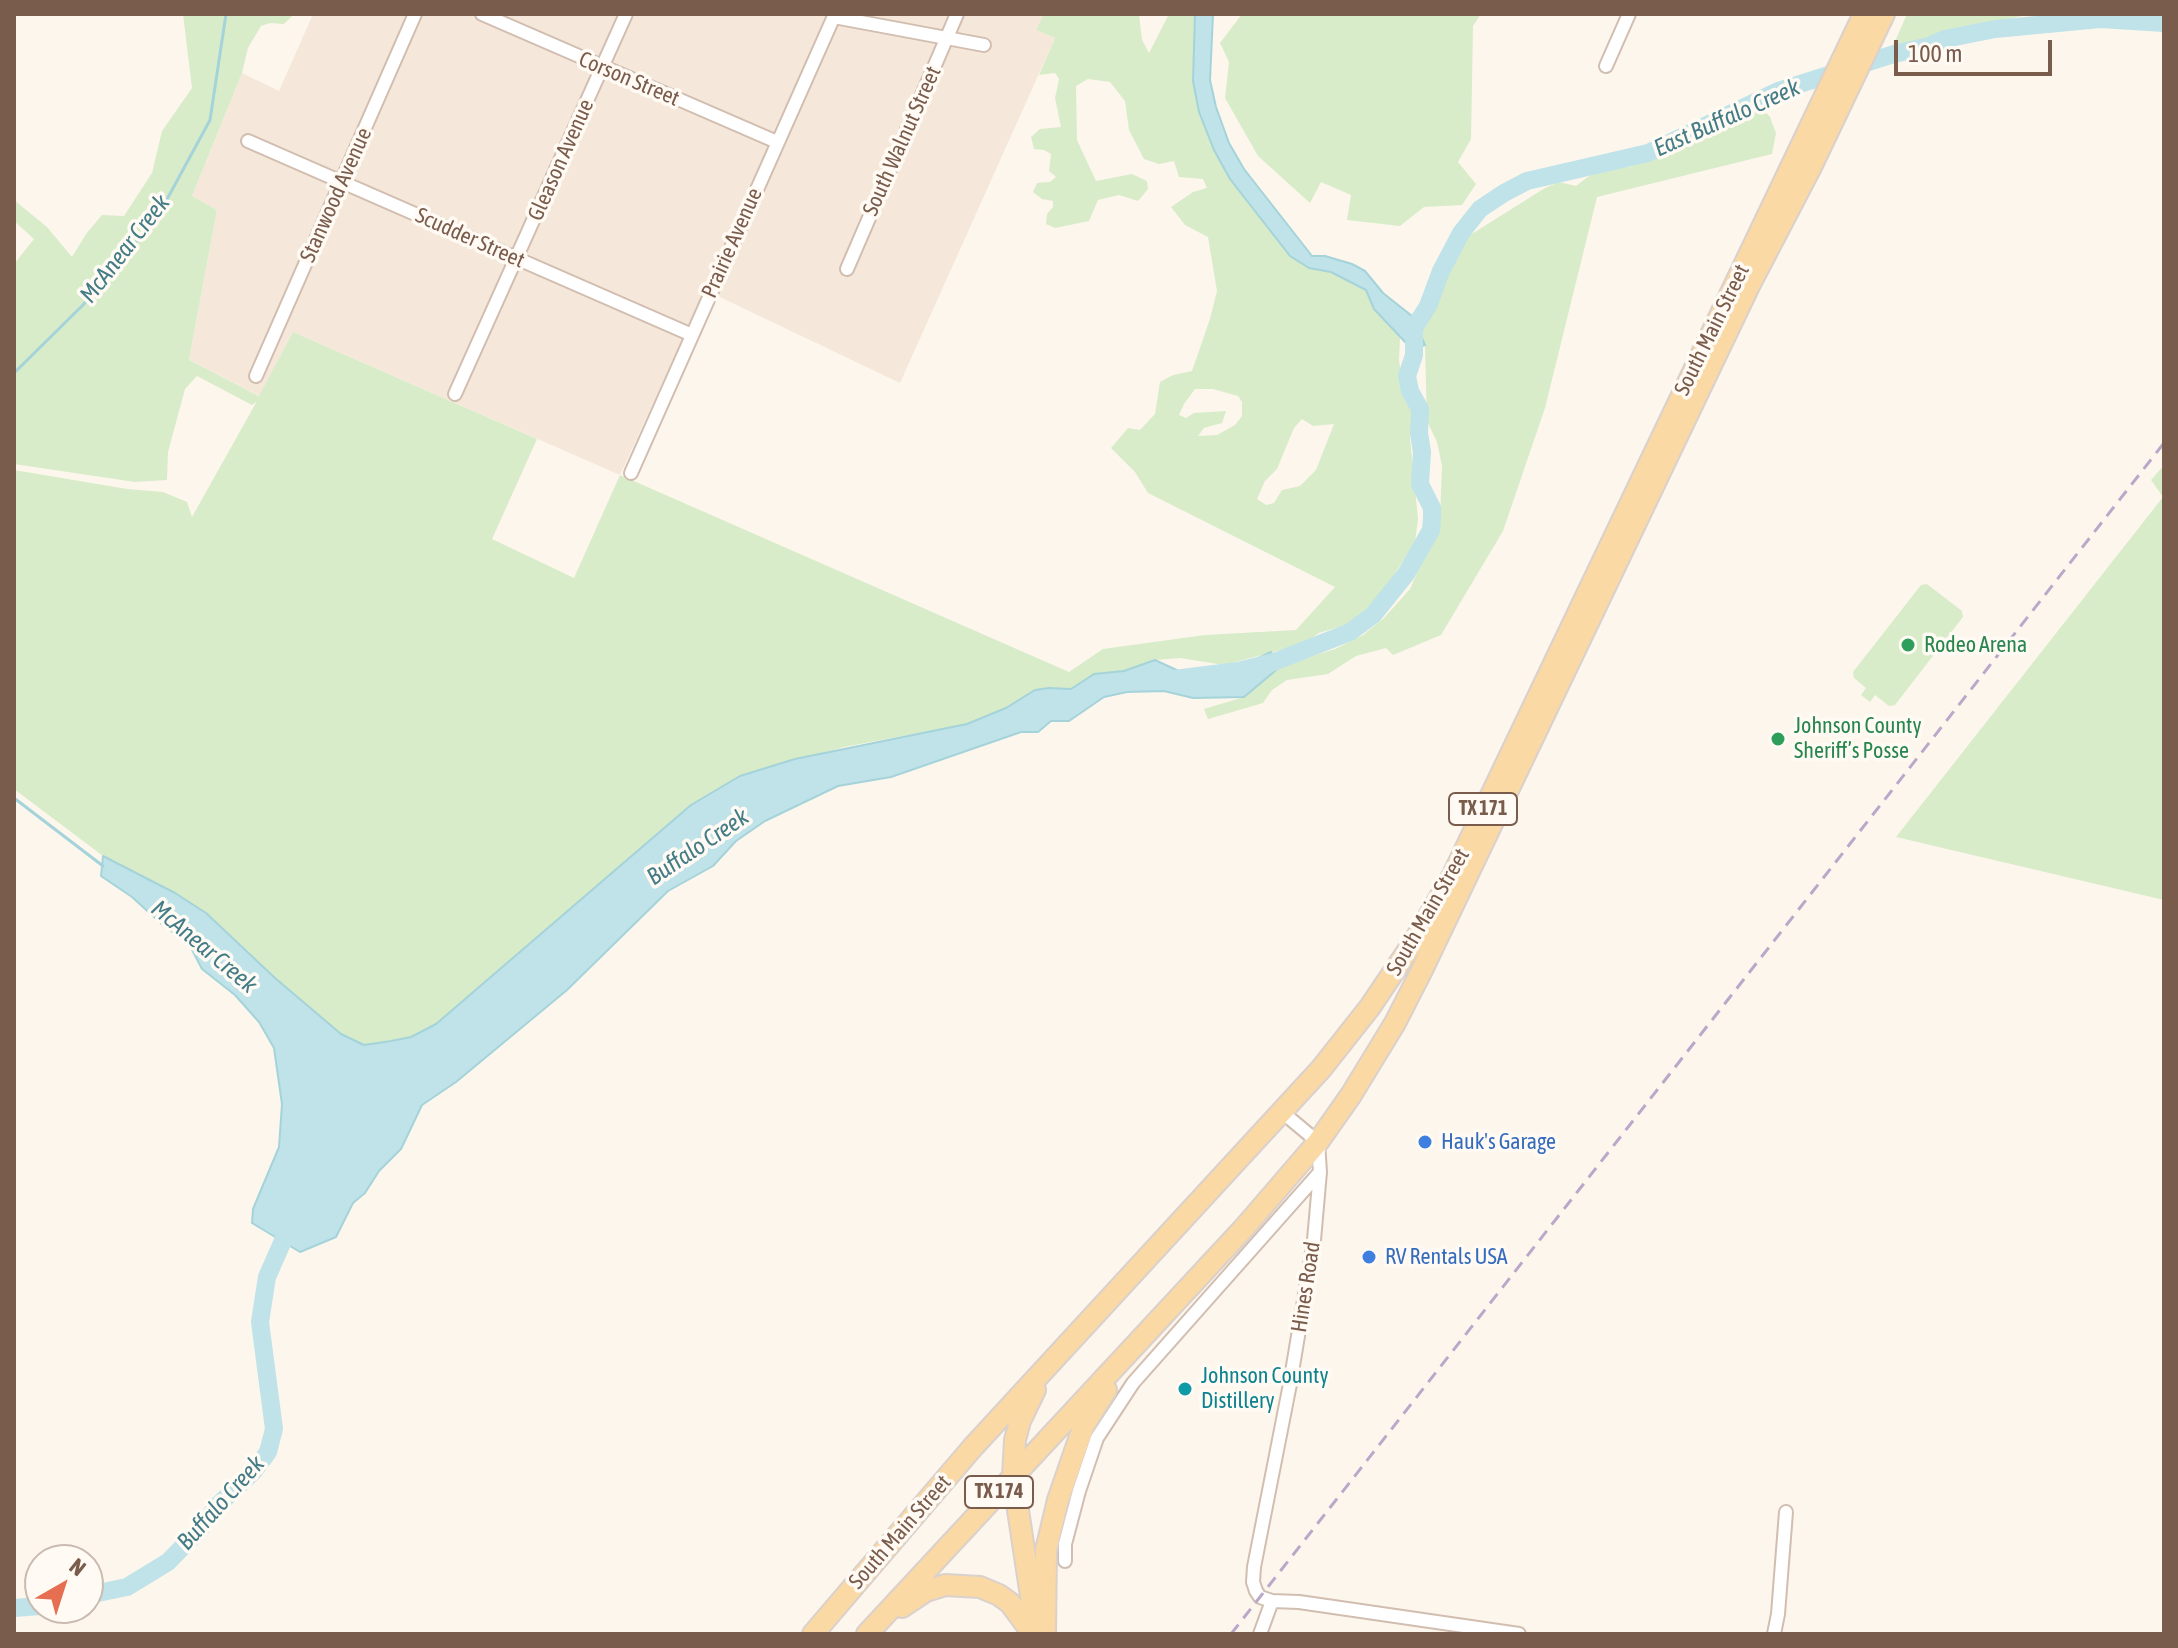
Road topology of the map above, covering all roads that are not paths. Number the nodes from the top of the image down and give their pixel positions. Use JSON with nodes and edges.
{"nodes":[{"id":1,"x":415,"y":14,"type":"edge"},
{"id":2,"x":482,"y":14,"type":"edge"},
{"id":3,"x":626,"y":14,"type":"edge"},
{"id":4,"x":957,"y":14,"type":"edge"},
{"id":5,"x":1629,"y":14,"type":"edge"},
{"id":6,"x":1864,"y":14,"type":"edge"},
{"id":7,"x":1884,"y":14,"type":"edge"},
{"id":8,"x":834,"y":15,"type":"edge"},
{"id":9,"x":947,"y":39,"type":"junction"},
{"id":10,"x":984,"y":45,"type":"dead end"},
{"id":11,"x":1606,"y":66,"type":"dead end"},
{"id":12,"x":602,"y":68,"type":"junction"},
{"id":13,"x":248,"y":141,"type":"dead end"},
{"id":14,"x":777,"y":142,"type":"junction"},
{"id":15,"x":1802,"y":165,"type":"junction"},
{"id":16,"x":342,"y":181,"type":"junction"},
{"id":17,"x":517,"y":258,"type":"junction"},
{"id":18,"x":847,"y":269,"type":"dead end"},
{"id":19,"x":692,"y":335,"type":"junction"},
{"id":20,"x":256,"y":376,"type":"dead end"},
{"id":21,"x":455,"y":394,"type":"dead end"},
{"id":22,"x":631,"y":473,"type":"dead end"},
{"id":23,"x":1536,"y":715,"type":"junction"},
{"id":24,"x":1282,"y":1112,"type":"junction"},
{"id":25,"x":1318,"y":1142,"type":"junction"},
{"id":26,"x":1320,"y":1172,"type":"junction"},
{"id":27,"x":1132,"y":1349,"type":"junction"},
{"id":28,"x":1043,"y":1372,"type":"junction"},
{"id":29,"x":1013,"y":1477,"type":"junction"},
{"id":30,"x":1786,"y":1512,"type":"dead end"},
{"id":31,"x":1065,"y":1561,"type":"dead end"},
{"id":32,"x":1272,"y":1601,"type":"junction"},
{"id":33,"x":872,"y":1628,"type":"edge"},
{"id":34,"x":813,"y":1634,"type":"edge"},
{"id":35,"x":1035,"y":1634,"type":"edge"},
{"id":36,"x":1045,"y":1634,"type":"edge"},
{"id":37,"x":1260,"y":1634,"type":"edge"},
{"id":38,"x":1519,"y":1634,"type":"edge"},
{"id":39,"x":1774,"y":1634,"type":"edge"}],
"edges":[{"from":1,"to":16,"type":"street","name":"Stanwood Avenue"},
{"from":2,"to":12,"type":"street","name":"Corson Street"},
{"from":3,"to":12,"type":"street","name":"Gleason Avenue"},
{"from":4,"to":9,"type":"street","name":"South Walnut Street"},
{"from":5,"to":11,"type":"street"},
{"from":6,"to":15,"type":"main road","name":"South Main Street","number":"TX 171"},
{"from":7,"to":15,"type":"main road","name":"South Main Street","number":"TX 171"},
{"from":8,"to":9,"type":"street"},
{"from":8,"to":14,"type":"street","name":"Prairie Avenue"},
{"from":9,"to":10,"type":"street"},
{"from":9,"to":18,"type":"street","name":"South Walnut Street"},
{"from":12,"to":14,"type":"street","name":"Corson Street"},
{"from":12,"to":17,"type":"street","name":"Gleason Avenue"},
{"from":13,"to":16,"type":"street","name":"Scudder Street"},
{"from":14,"to":19,"type":"street","name":"Prairie Avenue"},
{"from":15,"to":23,"type":"main road","name":"South Main Street","number":"TX 171"},
{"from":16,"to":17,"type":"street","name":"Scudder Street"},
{"from":16,"to":20,"type":"street","name":"Stanwood Avenue"},
{"from":17,"to":19,"type":"street","name":"Scudder Street"},
{"from":17,"to":21,"type":"street","name":"Gleason Avenue"},
{"from":19,"to":22,"type":"street","name":"Prairie Avenue"},
{"from":23,"to":24,"type":"main road","name":"South Main Street","number":"TX 171"},
{"from":23,"to":25,"type":"main road","name":"South Main Street","number":"TX 171"},
{"from":24,"to":25,"type":"street"},
{"from":24,"to":28,"type":"main road","name":"South Main Street","number":"TX 171"},
{"from":25,"to":26,"type":"street","name":"Hines Road"},
{"from":25,"to":27,"type":"main road","name":"South Main Street","number":"TX 171"},
{"from":26,"to":31,"type":"street"},
{"from":26,"to":32,"type":"street","name":"Hines Road"},
{"from":27,"to":29,"type":"main road","name":"South Main Street","number":"TX 174"},
{"from":27,"to":36,"type":"main road","number":"TX 171"},
{"from":28,"to":29,"type":"main road","number":"TX 171"},
{"from":28,"to":34,"type":"main road","name":"South Main Street","number":"TX 174"},
{"from":29,"to":33,"type":"main road","name":"South Main Street","number":"TX 174"},
{"from":29,"to":35,"type":"main road","number":"TX 171"},
{"from":30,"to":39,"type":"street"},
{"from":32,"to":37,"type":"street"},
{"from":32,"to":38,"type":"street"},
{"from":33,"to":35,"type":"main road"}]}
